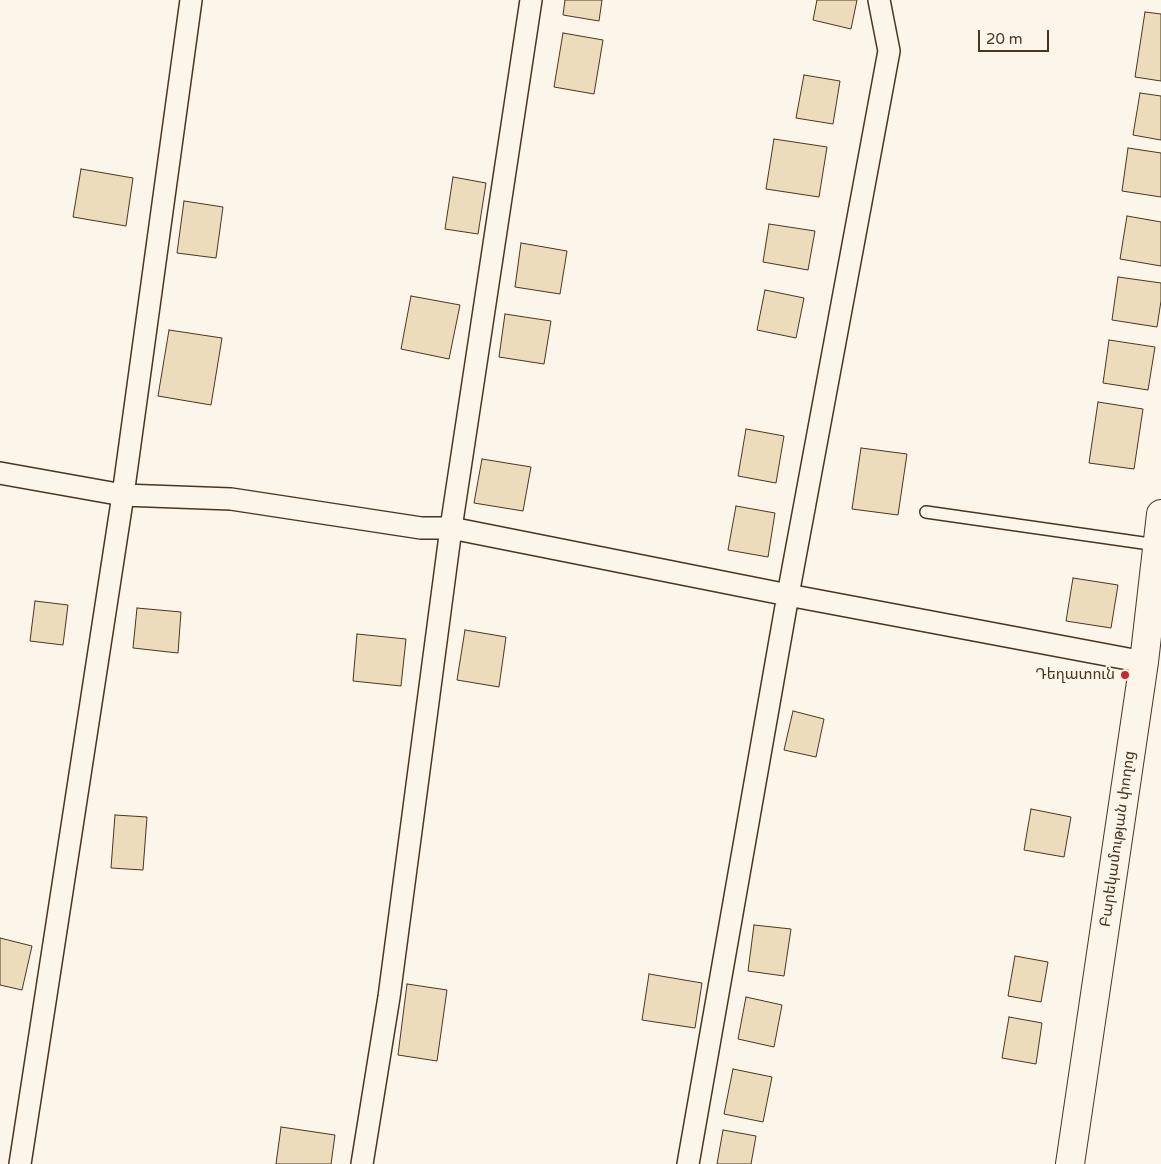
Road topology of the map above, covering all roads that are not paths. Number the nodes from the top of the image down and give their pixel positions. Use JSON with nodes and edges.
{"nodes":[{"id":1,"x":191,"y":0,"type":"edge"},
{"id":2,"x":531,"y":0,"type":"edge"},
{"id":3,"x":879,"y":0,"type":"edge"},
{"id":4,"x":0,"y":472,"type":"edge"},
{"id":5,"x":123,"y":495,"type":"junction"},
{"id":6,"x":926,"y":512,"type":"dead end"},
{"id":7,"x":1161,"y":514,"type":"edge"},
{"id":8,"x":451,"y":528,"type":"junction"},
{"id":9,"x":1157,"y":545,"type":"junction"},
{"id":10,"x":788,"y":595,"type":"junction"},
{"id":11,"x":1144,"y":662,"type":"junction"},
{"id":12,"x":20,"y":1164,"type":"edge"},
{"id":13,"x":362,"y":1164,"type":"edge"},
{"id":14,"x":688,"y":1164,"type":"edge"},
{"id":15,"x":1070,"y":1164,"type":"edge"}],
"edges":[{"from":1,"to":5,"type":"street"},
{"from":2,"to":8,"type":"street"},
{"from":3,"to":10,"type":"street"},
{"from":4,"to":5,"type":"street"},
{"from":5,"to":8,"type":"street"},
{"from":5,"to":12,"type":"street"},
{"from":6,"to":9,"type":"lane"},
{"from":7,"to":9,"type":"main road","name":"Բարեկամության փողոց"},
{"from":8,"to":10,"type":"street"},
{"from":8,"to":13,"type":"street"},
{"from":9,"to":11,"type":"main road","name":"Բարեկամության փողոց"},
{"from":10,"to":11,"type":"street"},
{"from":10,"to":14,"type":"street"},
{"from":11,"to":15,"type":"main road","name":"Բարեկամության փողոց"}]}
